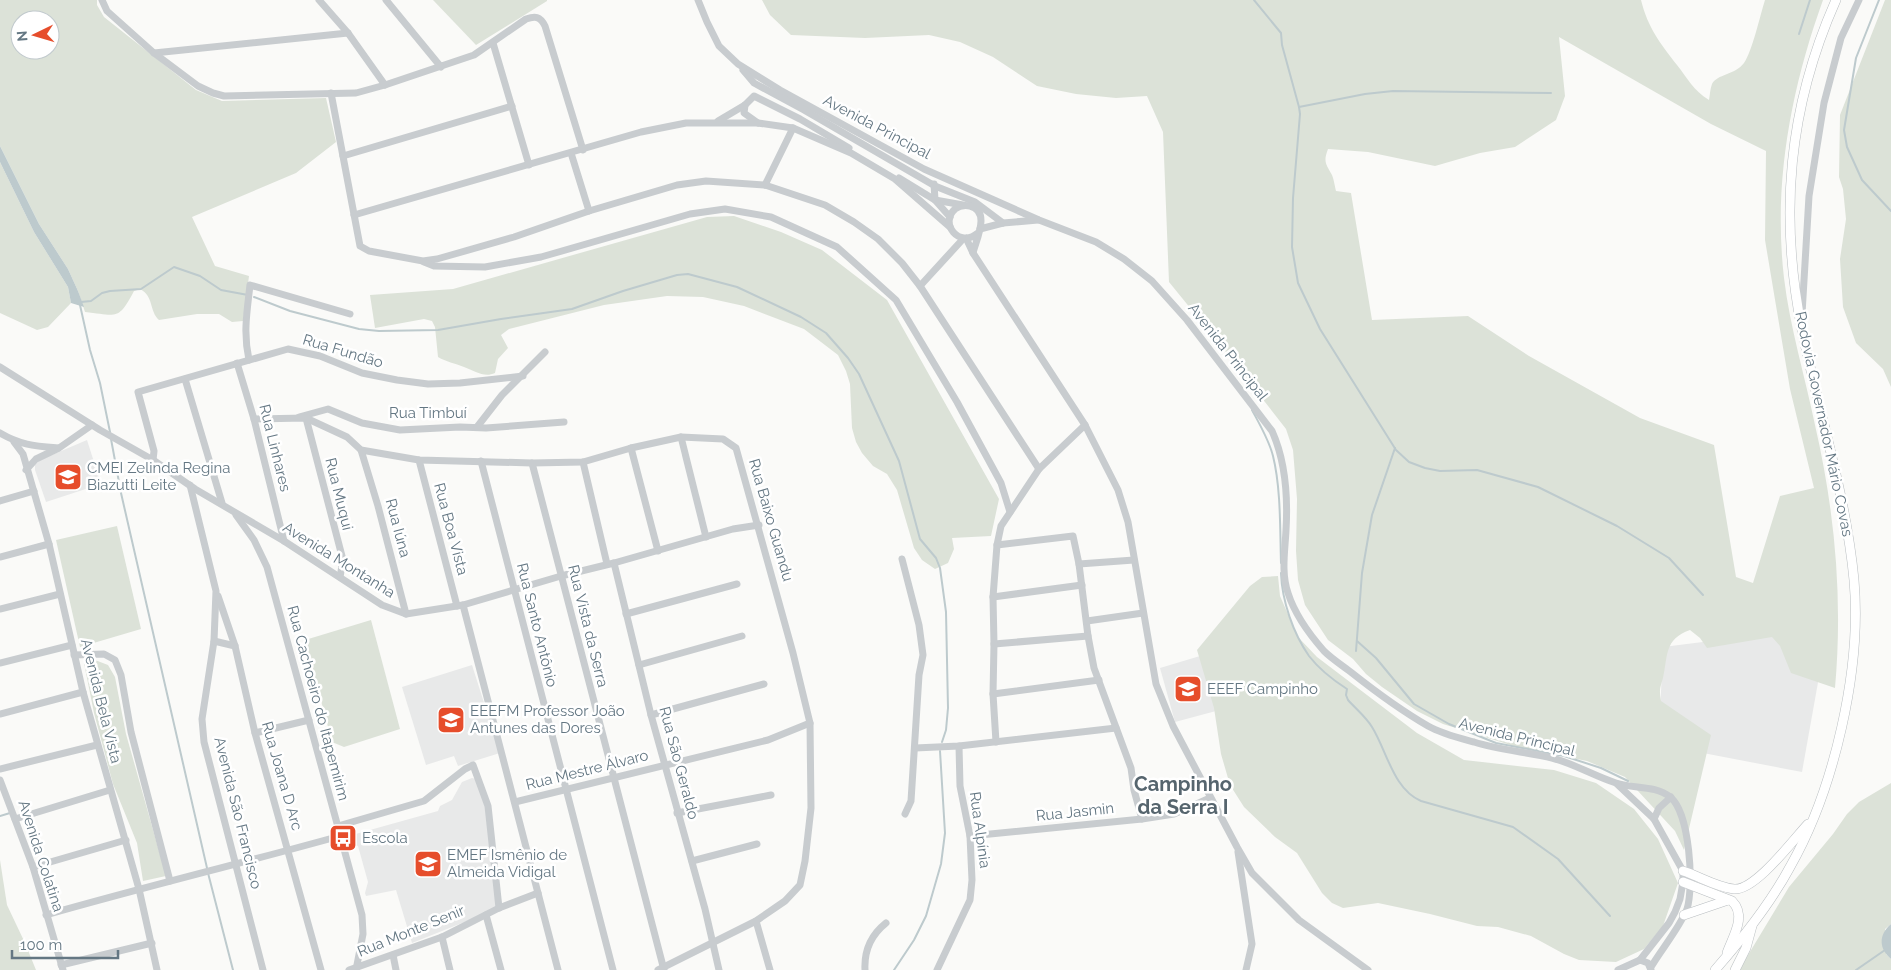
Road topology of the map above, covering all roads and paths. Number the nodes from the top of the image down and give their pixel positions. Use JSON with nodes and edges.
{"nodes":[{"id":1,"x":102,"y":0,"type":"edge"},
{"id":2,"x":319,"y":0,"type":"edge"},
{"id":3,"x":386,"y":0,"type":"edge"},
{"id":4,"x":698,"y":0,"type":"edge"},
{"id":5,"x":1836,"y":0,"type":"edge"},
{"id":6,"x":1859,"y":0,"type":"edge"},
{"id":7,"x":348,"y":33,"type":"junction"},
{"id":8,"x":493,"y":43,"type":"junction"},
{"id":9,"x":154,"y":53,"type":"junction"},
{"id":10,"x":738,"y":64,"type":"junction"},
{"id":11,"x":441,"y":66,"type":"junction"},
{"id":12,"x":385,"y":85,"type":"junction"},
{"id":13,"x":331,"y":93,"type":"junction"},
{"id":14,"x":745,"y":105,"type":"junction"},
{"id":15,"x":512,"y":106,"type":"junction"},
{"id":16,"x":804,"y":110,"type":"junction"},
{"id":17,"x":800,"y":119,"type":"junction"},
{"id":18,"x":716,"y":122,"type":"junction"},
{"id":19,"x":758,"y":123,"type":"junction"},
{"id":20,"x":793,"y":128,"type":"junction"},
{"id":21,"x":855,"y":130,"type":"junction"},
{"id":22,"x":851,"y":138,"type":"junction"},
{"id":23,"x":582,"y":150,"type":"junction"},
{"id":24,"x":571,"y":153,"type":"junction"},
{"id":25,"x":343,"y":156,"type":"junction"},
{"id":26,"x":529,"y":165,"type":"junction"},
{"id":27,"x":924,"y":169,"type":"junction"},
{"id":28,"x":766,"y":185,"type":"junction"},
{"id":29,"x":935,"y":186,"type":"junction"},
{"id":30,"x":935,"y":200,"type":"junction"},
{"id":31,"x":963,"y":205,"type":"junction"},
{"id":32,"x":974,"y":205,"type":"junction"},
{"id":33,"x":589,"y":211,"type":"junction"},
{"id":34,"x":354,"y":215,"type":"junction"},
{"id":35,"x":950,"y":217,"type":"junction"},
{"id":36,"x":1039,"y":220,"type":"junction"},
{"id":37,"x":1003,"y":223,"type":"junction"},
{"id":38,"x":950,"y":227,"type":"junction"},
{"id":39,"x":979,"y":231,"type":"junction"},
{"id":40,"x":965,"y":238,"type":"junction"},
{"id":41,"x":973,"y":253,"type":"junction"},
{"id":42,"x":424,"y":261,"type":"junction"},
{"id":43,"x":920,"y":286,"type":"junction"},
{"id":44,"x":350,"y":314,"type":"dead end"},
{"id":45,"x":1802,"y":327,"type":"junction"},
{"id":46,"x":545,"y":352,"type":"dead end"},
{"id":47,"x":249,"y":360,"type":"junction"},
{"id":48,"x":237,"y":363,"type":"junction"},
{"id":49,"x":0,"y":367,"type":"edge"},
{"id":50,"x":523,"y":376,"type":"junction"},
{"id":51,"x":185,"y":379,"type":"junction"},
{"id":52,"x":296,"y":418,"type":"junction"},
{"id":53,"x":306,"y":418,"type":"junction"},
{"id":54,"x":254,"y":419,"type":"junction"},
{"id":55,"x":564,"y":422,"type":"dead end"},
{"id":56,"x":92,"y":425,"type":"junction"},
{"id":57,"x":1085,"y":425,"type":"junction"},
{"id":58,"x":477,"y":427,"type":"junction"},
{"id":59,"x":0,"y":433,"type":"edge"},
{"id":60,"x":681,"y":437,"type":"junction"},
{"id":61,"x":14,"y":442,"type":"junction"},
{"id":62,"x":59,"y":448,"type":"junction"},
{"id":63,"x":631,"y":448,"type":"junction"},
{"id":64,"x":361,"y":450,"type":"junction"},
{"id":65,"x":153,"y":460,"type":"junction"},
{"id":66,"x":419,"y":460,"type":"junction"},
{"id":67,"x":480,"y":461,"type":"junction"},
{"id":68,"x":583,"y":462,"type":"junction"},
{"id":69,"x":532,"y":463,"type":"junction"},
{"id":70,"x":1039,"y":469,"type":"junction"},
{"id":71,"x":26,"y":470,"type":"junction"},
{"id":72,"x":190,"y":485,"type":"junction"},
{"id":73,"x":34,"y":491,"type":"junction"},
{"id":74,"x":0,"y":500,"type":"edge"},
{"id":75,"x":222,"y":503,"type":"junction"},
{"id":76,"x":234,"y":512,"type":"junction"},
{"id":77,"x":1010,"y":512,"type":"junction"},
{"id":78,"x":759,"y":525,"type":"junction"},
{"id":79,"x":706,"y":536,"type":"junction"},
{"id":80,"x":284,"y":541,"type":"junction"},
{"id":81,"x":49,"y":544,"type":"junction"},
{"id":82,"x":997,"y":546,"type":"junction"},
{"id":83,"x":658,"y":551,"type":"junction"},
{"id":84,"x":0,"y":557,"type":"edge"},
{"id":85,"x":902,"y":559,"type":"dead end"},
{"id":86,"x":1134,"y":560,"type":"junction"},
{"id":87,"x":610,"y":564,"type":"junction"},
{"id":88,"x":1079,"y":564,"type":"junction"},
{"id":89,"x":561,"y":576,"type":"junction"},
{"id":90,"x":340,"y":577,"type":"junction"},
{"id":91,"x":737,"y":584,"type":"dead end"},
{"id":92,"x":1082,"y":585,"type":"junction"},
{"id":93,"x":514,"y":589,"type":"junction"},
{"id":94,"x":216,"y":591,"type":"junction"},
{"id":95,"x":60,"y":594,"type":"junction"},
{"id":96,"x":993,"y":596,"type":"junction"},
{"id":97,"x":460,"y":605,"type":"junction"},
{"id":98,"x":0,"y":609,"type":"edge"},
{"id":99,"x":1143,"y":613,"type":"junction"},
{"id":100,"x":406,"y":614,"type":"junction"},
{"id":101,"x":626,"y":614,"type":"junction"},
{"id":102,"x":1087,"y":621,"type":"junction"},
{"id":103,"x":742,"y":636,"type":"dead end"},
{"id":104,"x":1088,"y":636,"type":"junction"},
{"id":105,"x":214,"y":641,"type":"junction"},
{"id":106,"x":994,"y":644,"type":"junction"},
{"id":107,"x":72,"y":646,"type":"junction"},
{"id":108,"x":235,"y":646,"type":"junction"},
{"id":109,"x":74,"y":656,"type":"junction"},
{"id":110,"x":0,"y":663,"type":"edge"},
{"id":111,"x":639,"y":665,"type":"junction"},
{"id":112,"x":1099,"y":680,"type":"junction"},
{"id":113,"x":764,"y":684,"type":"dead end"},
{"id":114,"x":83,"y":692,"type":"junction"},
{"id":115,"x":993,"y":694,"type":"junction"},
{"id":116,"x":0,"y":714,"type":"edge"},
{"id":117,"x":651,"y":715,"type":"junction"},
{"id":118,"x":309,"y":720,"type":"junction"},
{"id":119,"x":810,"y":723,"type":"junction"},
{"id":120,"x":1116,"y":728,"type":"junction"},
{"id":121,"x":255,"y":733,"type":"junction"},
{"id":122,"x":996,"y":742,"type":"junction"},
{"id":123,"x":97,"y":745,"type":"junction"},
{"id":124,"x":959,"y":746,"type":"junction"},
{"id":125,"x":915,"y":748,"type":"junction"},
{"id":126,"x":666,"y":764,"type":"junction"},
{"id":127,"x":0,"y":769,"type":"edge"},
{"id":128,"x":614,"y":779,"type":"junction"},
{"id":129,"x":0,"y":780,"type":"edge"},
{"id":130,"x":1617,"y":783,"type":"junction"},
{"id":131,"x":110,"y":790,"type":"junction"},
{"id":132,"x":565,"y":790,"type":"junction"},
{"id":133,"x":770,"y":796,"type":"dead end"},
{"id":134,"x":1671,"y":797,"type":"junction"},
{"id":135,"x":1210,"y":798,"type":"junction"},
{"id":136,"x":515,"y":802,"type":"junction"},
{"id":137,"x":677,"y":813,"type":"junction"},
{"id":138,"x":905,"y":814,"type":"dead end"},
{"id":139,"x":15,"y":818,"type":"junction"},
{"id":140,"x":1142,"y":819,"type":"junction"},
{"id":141,"x":1654,"y":819,"type":"junction"},
{"id":142,"x":1813,"y":819,"type":"junction"},
{"id":143,"x":338,"y":826,"type":"junction"},
{"id":144,"x":340,"y":836,"type":"junction"},
{"id":145,"x":970,"y":836,"type":"junction"},
{"id":146,"x":126,"y":840,"type":"junction"},
{"id":147,"x":757,"y":844,"type":"dead end"},
{"id":148,"x":1237,"y":847,"type":"junction"},
{"id":149,"x":289,"y":850,"type":"junction"},
{"id":150,"x":692,"y":861,"type":"junction"},
{"id":151,"x":237,"y":865,"type":"junction"},
{"id":152,"x":33,"y":867,"type":"junction"},
{"id":153,"x":1687,"y":872,"type":"junction"},
{"id":154,"x":1252,"y":873,"type":"junction"},
{"id":155,"x":170,"y":880,"type":"junction"},
{"id":156,"x":1243,"y":881,"type":"junction"},
{"id":157,"x":1687,"y":884,"type":"junction"},
{"id":158,"x":139,"y":889,"type":"junction"},
{"id":159,"x":538,"y":893,"type":"junction"},
{"id":160,"x":1728,"y":900,"type":"junction"},
{"id":161,"x":499,"y":908,"type":"junction"},
{"id":162,"x":46,"y":915,"type":"junction"},
{"id":163,"x":486,"y":915,"type":"junction"},
{"id":164,"x":1684,"y":915,"type":"junction"},
{"id":165,"x":756,"y":921,"type":"junction"},
{"id":166,"x":1753,"y":922,"type":"junction"},
{"id":167,"x":886,"y":923,"type":"dead end"},
{"id":168,"x":442,"y":937,"type":"junction"},
{"id":169,"x":152,"y":943,"type":"junction"},
{"id":170,"x":713,"y":943,"type":"junction"},
{"id":171,"x":392,"y":956,"type":"junction"},
{"id":172,"x":1724,"y":960,"type":"junction"},
{"id":173,"x":1638,"y":961,"type":"junction"},
{"id":174,"x":62,"y":967,"type":"edge"},
{"id":175,"x":1651,"y":968,"type":"edge"},
{"id":176,"x":354,"y":969,"type":"edge"},
{"id":177,"x":662,"y":969,"type":"edge"},
{"id":178,"x":157,"y":970,"type":"edge"},
{"id":179,"x":263,"y":970,"type":"edge"},
{"id":180,"x":321,"y":970,"type":"edge"},
{"id":181,"x":396,"y":970,"type":"edge"},
{"id":182,"x":450,"y":970,"type":"edge"},
{"id":183,"x":501,"y":970,"type":"edge"},
{"id":184,"x":558,"y":970,"type":"edge"},
{"id":185,"x":612,"y":970,"type":"edge"},
{"id":186,"x":719,"y":970,"type":"edge"},
{"id":187,"x":770,"y":970,"type":"edge"},
{"id":188,"x":865,"y":970,"type":"edge"},
{"id":189,"x":937,"y":970,"type":"edge"},
{"id":190,"x":1246,"y":970,"type":"edge"},
{"id":191,"x":1368,"y":970,"type":"edge"},
{"id":192,"x":1618,"y":970,"type":"edge"},
{"id":193,"x":1632,"y":970,"type":"edge"},
{"id":194,"x":1715,"y":970,"type":"edge"},
{"id":195,"x":1735,"y":970,"type":"edge"}],
"edges":[{"from":1,"to":9,"type":"street"},
{"from":2,"to":7,"type":"street"},
{"from":3,"to":11,"type":"street"},
{"from":4,"to":10,"type":"street","name":"Avenida Principal"},
{"from":5,"to":45,"type":"main road","name":"Rodovia Governador Mário Covas"},
{"from":6,"to":45,"type":"street"},
{"from":7,"to":9,"type":"street"},
{"from":7,"to":12,"type":"street"},
{"from":8,"to":11,"type":"street"},
{"from":8,"to":15,"type":"street"},
{"from":8,"to":23,"type":"street"},
{"from":9,"to":13,"type":"street"},
{"from":10,"to":16,"type":"street"},
{"from":10,"to":21,"type":"street","name":"Avenida Principal"},
{"from":11,"to":12,"type":"street"},
{"from":12,"to":13,"type":"street"},
{"from":13,"to":25,"type":"street"},
{"from":14,"to":17,"type":"street"},
{"from":14,"to":18,"type":"street"},
{"from":14,"to":19,"type":"street"},
{"from":15,"to":25,"type":"street"},
{"from":15,"to":26,"type":"street"},
{"from":16,"to":17,"type":"street"},
{"from":16,"to":22,"type":"street"},
{"from":17,"to":30,"type":"street"},
{"from":18,"to":19,"type":"street"},
{"from":18,"to":23,"type":"street"},
{"from":19,"to":20,"type":"street"},
{"from":20,"to":28,"type":"street"},
{"from":20,"to":38,"type":"street"},
{"from":21,"to":22,"type":"street"},
{"from":21,"to":27,"type":"street","name":"Avenida Principal"},
{"from":22,"to":29,"type":"street"},
{"from":23,"to":24,"type":"street"},
{"from":24,"to":26,"type":"street"},
{"from":24,"to":33,"type":"street"},
{"from":25,"to":34,"type":"street"},
{"from":26,"to":34,"type":"street"},
{"from":27,"to":29,"type":"street"},
{"from":27,"to":36,"type":"street","name":"Avenida Principal"},
{"from":28,"to":33,"type":"street"},
{"from":28,"to":43,"type":"street"},
{"from":29,"to":30,"type":"street"},
{"from":29,"to":32,"type":"street"},
{"from":30,"to":31,"type":"street"},
{"from":30,"to":35,"type":"street"},
{"from":31,"to":32,"type":"street"},
{"from":31,"to":35,"type":"street"},
{"from":32,"to":37,"type":"street"},
{"from":32,"to":39,"type":"street"},
{"from":33,"to":42,"type":"street"},
{"from":34,"to":42,"type":"street"},
{"from":35,"to":38,"type":"street"},
{"from":36,"to":37,"type":"street"},
{"from":36,"to":130,"type":"street","name":"Avenida Principal"},
{"from":37,"to":39,"type":"street"},
{"from":38,"to":40,"type":"street"},
{"from":39,"to":40,"type":"street"},
{"from":39,"to":41,"type":"street"},
{"from":40,"to":41,"type":"street"},
{"from":40,"to":43,"type":"street"},
{"from":41,"to":57,"type":"street"},
{"from":42,"to":77,"type":"street"},
{"from":43,"to":70,"type":"street"},
{"from":44,"to":47,"type":"street"},
{"from":45,"to":142,"type":"main road","name":"Rodovia Governador Mário Covas"},
{"from":46,"to":50,"type":"street"},
{"from":47,"to":48,"type":"street","name":"Rua Fundão"},
{"from":47,"to":50,"type":"street","name":"Rua Fundão"},
{"from":48,"to":51,"type":"street","name":"Rua Fundão"},
{"from":48,"to":54,"type":"street","name":"Rua Linhares"},
{"from":49,"to":56,"type":"street","name":"Avenida Montanha"},
{"from":50,"to":58,"type":"street"},
{"from":51,"to":65,"type":"street","name":"Rua Fundão"},
{"from":51,"to":75,"type":"street"},
{"from":52,"to":53,"type":"street","name":"Rua Baixo Guandu"},
{"from":52,"to":54,"type":"street","name":"Rua Baixo Guandu"},
{"from":52,"to":58,"type":"street","name":"Rua Timbuí"},
{"from":53,"to":64,"type":"street","name":"Rua Baixo Guandu"},
{"from":53,"to":90,"type":"street","name":"Rua Muqui"},
{"from":54,"to":80,"type":"street","name":"Rua Linhares"},
{"from":55,"to":58,"type":"street","name":"Rua Timbuí"},
{"from":56,"to":62,"type":"street"},
{"from":56,"to":65,"type":"street","name":"Avenida Montanha"},
{"from":57,"to":70,"type":"street"},
{"from":57,"to":86,"type":"street"},
{"from":59,"to":61,"type":"street"},
{"from":60,"to":63,"type":"street","name":"Rua Baixo Guandu"},
{"from":60,"to":78,"type":"street","name":"Rua Baixo Guandu"},
{"from":60,"to":79,"type":"street"},
{"from":61,"to":62,"type":"street"},
{"from":61,"to":71,"type":"street","name":"Avenida Bela Vista"},
{"from":62,"to":71,"type":"street"},
{"from":63,"to":68,"type":"street","name":"Rua Baixo Guandu"},
{"from":63,"to":83,"type":"street"},
{"from":64,"to":66,"type":"street","name":"Rua Baixo Guandu"},
{"from":64,"to":100,"type":"street","name":"Rua Iúna"},
{"from":65,"to":72,"type":"street","name":"Avenida Montanha"},
{"from":66,"to":67,"type":"street","name":"Rua Baixo Guandu"},
{"from":66,"to":97,"type":"street","name":"Rua Boa Vista"},
{"from":67,"to":69,"type":"street","name":"Rua Baixo Guandu"},
{"from":67,"to":93,"type":"street","name":"Rua Santo Antônio"},
{"from":68,"to":69,"type":"street","name":"Rua Baixo Guandu"},
{"from":68,"to":87,"type":"street","name":"Rua São Geraldo"},
{"from":69,"to":89,"type":"street","name":"Rua Vista da Serra"},
{"from":70,"to":77,"type":"street"},
{"from":71,"to":73,"type":"street","name":"Avenida Bela Vista"},
{"from":72,"to":75,"type":"street","name":"Avenida Montanha"},
{"from":72,"to":94,"type":"street","name":"Avenida São Francisco"},
{"from":73,"to":74,"type":"street"},
{"from":73,"to":81,"type":"street","name":"Avenida Bela Vista"},
{"from":75,"to":76,"type":"street","name":"Avenida Montanha"},
{"from":76,"to":80,"type":"street","name":"Avenida Montanha"},
{"from":76,"to":118,"type":"street","name":"Rua Cachoeiro do Itapemirim"},
{"from":77,"to":82,"type":"street"},
{"from":78,"to":79,"type":"street","name":"Avenida Montanha"},
{"from":78,"to":119,"type":"street","name":"Rua Baixo Guandu"},
{"from":79,"to":83,"type":"street","name":"Avenida Montanha"},
{"from":80,"to":90,"type":"street","name":"Avenida Montanha"},
{"from":81,"to":84,"type":"street"},
{"from":81,"to":95,"type":"street","name":"Avenida Bela Vista"},
{"from":82,"to":88,"type":"street"},
{"from":82,"to":96,"type":"street"},
{"from":83,"to":87,"type":"street","name":"Avenida Montanha"},
{"from":85,"to":125,"type":"street"},
{"from":86,"to":88,"type":"street"},
{"from":86,"to":99,"type":"street"},
{"from":87,"to":89,"type":"street","name":"Avenida Montanha"},
{"from":87,"to":101,"type":"street","name":"Rua São Geraldo"},
{"from":88,"to":92,"type":"street"},
{"from":89,"to":93,"type":"street","name":"Avenida Montanha"},
{"from":89,"to":128,"type":"street","name":"Rua Vista da Serra"},
{"from":90,"to":100,"type":"street","name":"Avenida Montanha"},
{"from":91,"to":101,"type":"street"},
{"from":92,"to":96,"type":"street"},
{"from":92,"to":102,"type":"street"},
{"from":93,"to":97,"type":"street","name":"Avenida Montanha"},
{"from":93,"to":132,"type":"street","name":"Rua Santo Antônio"},
{"from":94,"to":105,"type":"street","name":"Avenida São Francisco"},
{"from":94,"to":108,"type":"street","name":"Rua Joana D Arc"},
{"from":95,"to":98,"type":"street"},
{"from":95,"to":107,"type":"street","name":"Avenida Bela Vista"},
{"from":96,"to":106,"type":"street"},
{"from":97,"to":100,"type":"street","name":"Avenida Montanha"},
{"from":97,"to":136,"type":"street","name":"Rua Boa Vista"},
{"from":99,"to":102,"type":"street"},
{"from":99,"to":135,"type":"street"},
{"from":101,"to":111,"type":"street","name":"Rua São Geraldo"},
{"from":102,"to":104,"type":"street"},
{"from":103,"to":111,"type":"street"},
{"from":104,"to":106,"type":"street"},
{"from":104,"to":112,"type":"street"},
{"from":105,"to":108,"type":"street"},
{"from":105,"to":151,"type":"street","name":"Avenida São Francisco"},
{"from":106,"to":115,"type":"street"},
{"from":107,"to":109,"type":"street","name":"Avenida Bela Vista"},
{"from":107,"to":110,"type":"street"},
{"from":108,"to":121,"type":"street","name":"Rua Joana D Arc"},
{"from":109,"to":114,"type":"street","name":"Avenida Bela Vista"},
{"from":109,"to":155,"type":"street"},
{"from":111,"to":117,"type":"street","name":"Rua São Geraldo"},
{"from":112,"to":115,"type":"street"},
{"from":112,"to":120,"type":"street"},
{"from":113,"to":117,"type":"street"},
{"from":114,"to":116,"type":"street"},
{"from":114,"to":123,"type":"street","name":"Avenida Bela Vista"},
{"from":115,"to":122,"type":"street"},
{"from":117,"to":126,"type":"street","name":"Rua São Geraldo"},
{"from":118,"to":121,"type":"street"},
{"from":118,"to":143,"type":"street","name":"Rua Cachoeiro do Itapemirim"},
{"from":119,"to":126,"type":"street","name":"Rua Mestre Álvaro"},
{"from":119,"to":165,"type":"street","name":"Rua Baixo Guandu"},
{"from":120,"to":122,"type":"street"},
{"from":120,"to":140,"type":"street"},
{"from":121,"to":149,"type":"street","name":"Rua Joana D Arc"},
{"from":122,"to":124,"type":"street"},
{"from":123,"to":127,"type":"street"},
{"from":123,"to":131,"type":"street","name":"Avenida Bela Vista"},
{"from":124,"to":125,"type":"street"},
{"from":124,"to":145,"type":"street","name":"Rua Alpínia"},
{"from":125,"to":138,"type":"street"},
{"from":126,"to":128,"type":"street","name":"Rua Mestre Álvaro"},
{"from":126,"to":137,"type":"street","name":"Rua São Geraldo"},
{"from":128,"to":132,"type":"street","name":"Rua Mestre Álvaro"},
{"from":128,"to":177,"type":"street","name":"Rua Vista da Serra"},
{"from":129,"to":139,"type":"street","name":"Avenida Colatina"},
{"from":130,"to":134,"type":"street","name":"Avenida Principal"},
{"from":130,"to":141,"type":"street","name":"Avenida Principal"},
{"from":131,"to":139,"type":"street"},
{"from":131,"to":146,"type":"street","name":"Avenida Bela Vista"},
{"from":132,"to":136,"type":"street","name":"Rua Mestre Álvaro"},
{"from":132,"to":185,"type":"street","name":"Rua Santo Antônio"},
{"from":133,"to":137,"type":"street"},
{"from":134,"to":141,"type":"street"},
{"from":134,"to":153,"type":"street"},
{"from":135,"to":140,"type":"street","name":"Rua Jasmin"},
{"from":135,"to":148,"type":"street"},
{"from":136,"to":159,"type":"street","name":"Rua Boa Vista"},
{"from":137,"to":150,"type":"street","name":"Rua São Geraldo"},
{"from":139,"to":152,"type":"street","name":"Avenida Colatina"},
{"from":140,"to":145,"type":"street","name":"Rua Jasmin"},
{"from":141,"to":153,"type":"street","name":"Avenida Principal"},
{"from":142,"to":153,"type":"main road"},
{"from":142,"to":166,"type":"main road","name":"Rodovia Governador Mário Covas"},
{"from":143,"to":144,"type":"street","name":"Rua Cachoeiro do Itapemirim"},
{"from":143,"to":161,"type":"street"},
{"from":144,"to":149,"type":"street"},
{"from":144,"to":176,"type":"street","name":"Rua Cachoeiro do Itapemirim"},
{"from":145,"to":189,"type":"street","name":"Rua Alpínia"},
{"from":146,"to":152,"type":"street"},
{"from":146,"to":158,"type":"street","name":"Avenida Bela Vista"},
{"from":147,"to":150,"type":"street"},
{"from":148,"to":154,"type":"street"},
{"from":148,"to":156,"type":"street"},
{"from":149,"to":151,"type":"street"},
{"from":149,"to":180,"type":"street","name":"Rua Joana D Arc"},
{"from":150,"to":170,"type":"street","name":"Rua São Geraldo"},
{"from":151,"to":155,"type":"street"},
{"from":151,"to":179,"type":"street","name":"Avenida São Francisco"},
{"from":152,"to":162,"type":"street","name":"Avenida Colatina"},
{"from":153,"to":157,"type":"street"},
{"from":154,"to":156,"type":"street"},
{"from":154,"to":191,"type":"street"},
{"from":155,"to":158,"type":"street"},
{"from":156,"to":190,"type":"street"},
{"from":157,"to":160,"type":"main road"},
{"from":157,"to":164,"type":"street"},
{"from":157,"to":173,"type":"street"},
{"from":158,"to":162,"type":"street"},
{"from":158,"to":169,"type":"street","name":"Avenida Bela Vista"},
{"from":159,"to":161,"type":"street","name":"Rua Monte Senir"},
{"from":159,"to":184,"type":"street","name":"Rua Boa Vista"},
{"from":160,"to":164,"type":"main road"},
{"from":160,"to":172,"type":"main road"},
{"from":161,"to":163,"type":"street","name":"Rua Monte Senir"},
{"from":162,"to":174,"type":"street","name":"Avenida Colatina"},
{"from":163,"to":168,"type":"street","name":"Rua Monte Senir"},
{"from":163,"to":183,"type":"street"},
{"from":164,"to":175,"type":"street"},
{"from":165,"to":170,"type":"street","name":"Rua Baixo Guandu"},
{"from":165,"to":187,"type":"street"},
{"from":166,"to":172,"type":"main road","name":"Rodovia Governador Mário Covas"},
{"from":166,"to":195,"type":"main road"},
{"from":167,"to":188,"type":"street"},
{"from":168,"to":171,"type":"street","name":"Rua Monte Senir"},
{"from":168,"to":182,"type":"street"},
{"from":169,"to":174,"type":"street"},
{"from":169,"to":178,"type":"street","name":"Avenida Bela Vista"},
{"from":170,"to":177,"type":"street","name":"Rua Baixo Guandu"},
{"from":170,"to":186,"type":"street","name":"Rua São Geraldo"},
{"from":171,"to":176,"type":"street","name":"Rua Monte Senir"},
{"from":171,"to":181,"type":"street"},
{"from":172,"to":194,"type":"main road","name":"Rodovia Governador Mário Covas"},
{"from":173,"to":175,"type":"street"},
{"from":173,"to":192,"type":"street"},
{"from":173,"to":193,"type":"street"}]}
